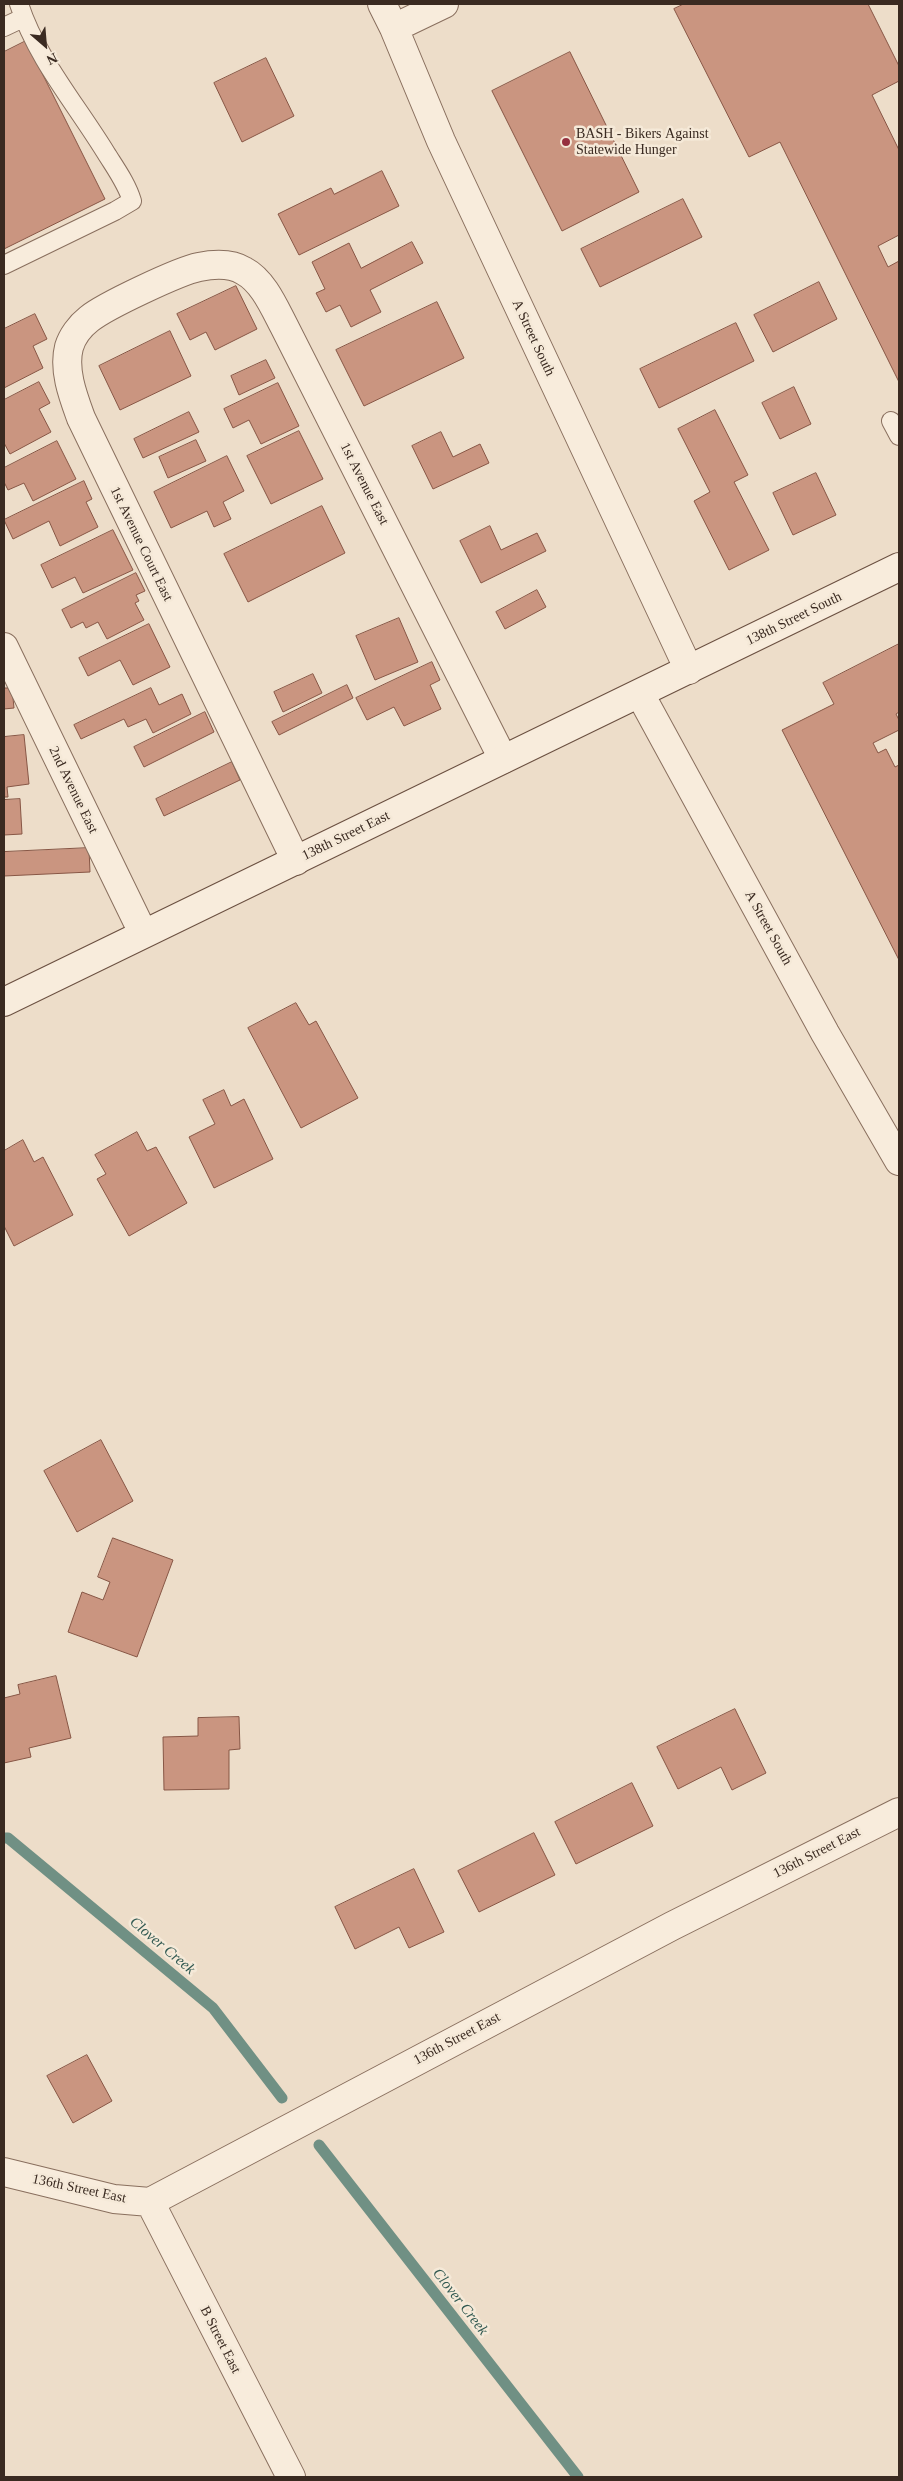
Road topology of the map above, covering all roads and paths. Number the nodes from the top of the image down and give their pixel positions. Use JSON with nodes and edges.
{"nodes":[{"id":1,"x":382,"y":4,"type":"edge"},
{"id":2,"x":444,"y":4,"type":"edge"},
{"id":3,"x":21,"y":11,"type":"edge"},
{"id":4,"x":4,"y":27,"type":"edge"},
{"id":5,"x":394,"y":28,"type":"junction"},
{"id":6,"x":4,"y":265,"type":"edge"},
{"id":7,"x":184,"y":271,"type":"joint"},
{"id":8,"x":891,"y":421,"type":"dead end"},
{"id":9,"x":899,"y":436,"type":"edge"},
{"id":10,"x":899,"y":567,"type":"edge"},
{"id":11,"x":4,"y":647,"type":"edge"},
{"id":12,"x":689,"y":670,"type":"junction"},
{"id":13,"x":640,"y":694,"type":"junction"},
{"id":14,"x":503,"y":759,"type":"junction"},
{"id":15,"x":296,"y":861,"type":"junction"},
{"id":16,"x":143,"y":933,"type":"junction"},
{"id":17,"x":4,"y":1002,"type":"edge"},
{"id":18,"x":899,"y":1161,"type":"edge"},
{"id":19,"x":899,"y":1812,"type":"edge"},
{"id":20,"x":4,"y":2172,"type":"edge"},
{"id":21,"x":150,"y":2202,"type":"junction"},
{"id":22,"x":291,"y":2477,"type":"edge"}],
"edges":[{"from":1,"to":5,"type":"street","name":"A Street South"},
{"from":2,"to":5,"type":"street"},
{"from":3,"to":4,"type":"lane"},
{"from":3,"to":6,"type":"lane"},
{"from":5,"to":12,"type":"street","name":"A Street South"},
{"from":7,"to":14,"type":"street","name":"1st Avenue East"},
{"from":7,"to":15,"type":"street","name":"1st Avenue Court East"},
{"from":8,"to":9,"type":"lane"},
{"from":10,"to":12,"type":"street","name":"138th Street South"},
{"from":11,"to":16,"type":"street","name":"2nd Avenue East"},
{"from":12,"to":13,"type":"street","name":"138th Street East"},
{"from":13,"to":14,"type":"street","name":"138th Street East"},
{"from":13,"to":18,"type":"street","name":"A Street South"},
{"from":14,"to":15,"type":"street","name":"138th Street East"},
{"from":15,"to":16,"type":"street","name":"138th Street East"},
{"from":16,"to":17,"type":"street","name":"138th Street East"},
{"from":19,"to":21,"type":"street","name":"136th Street East"},
{"from":20,"to":21,"type":"street","name":"136th Street East"},
{"from":21,"to":22,"type":"street","name":"B Street East"}]}
